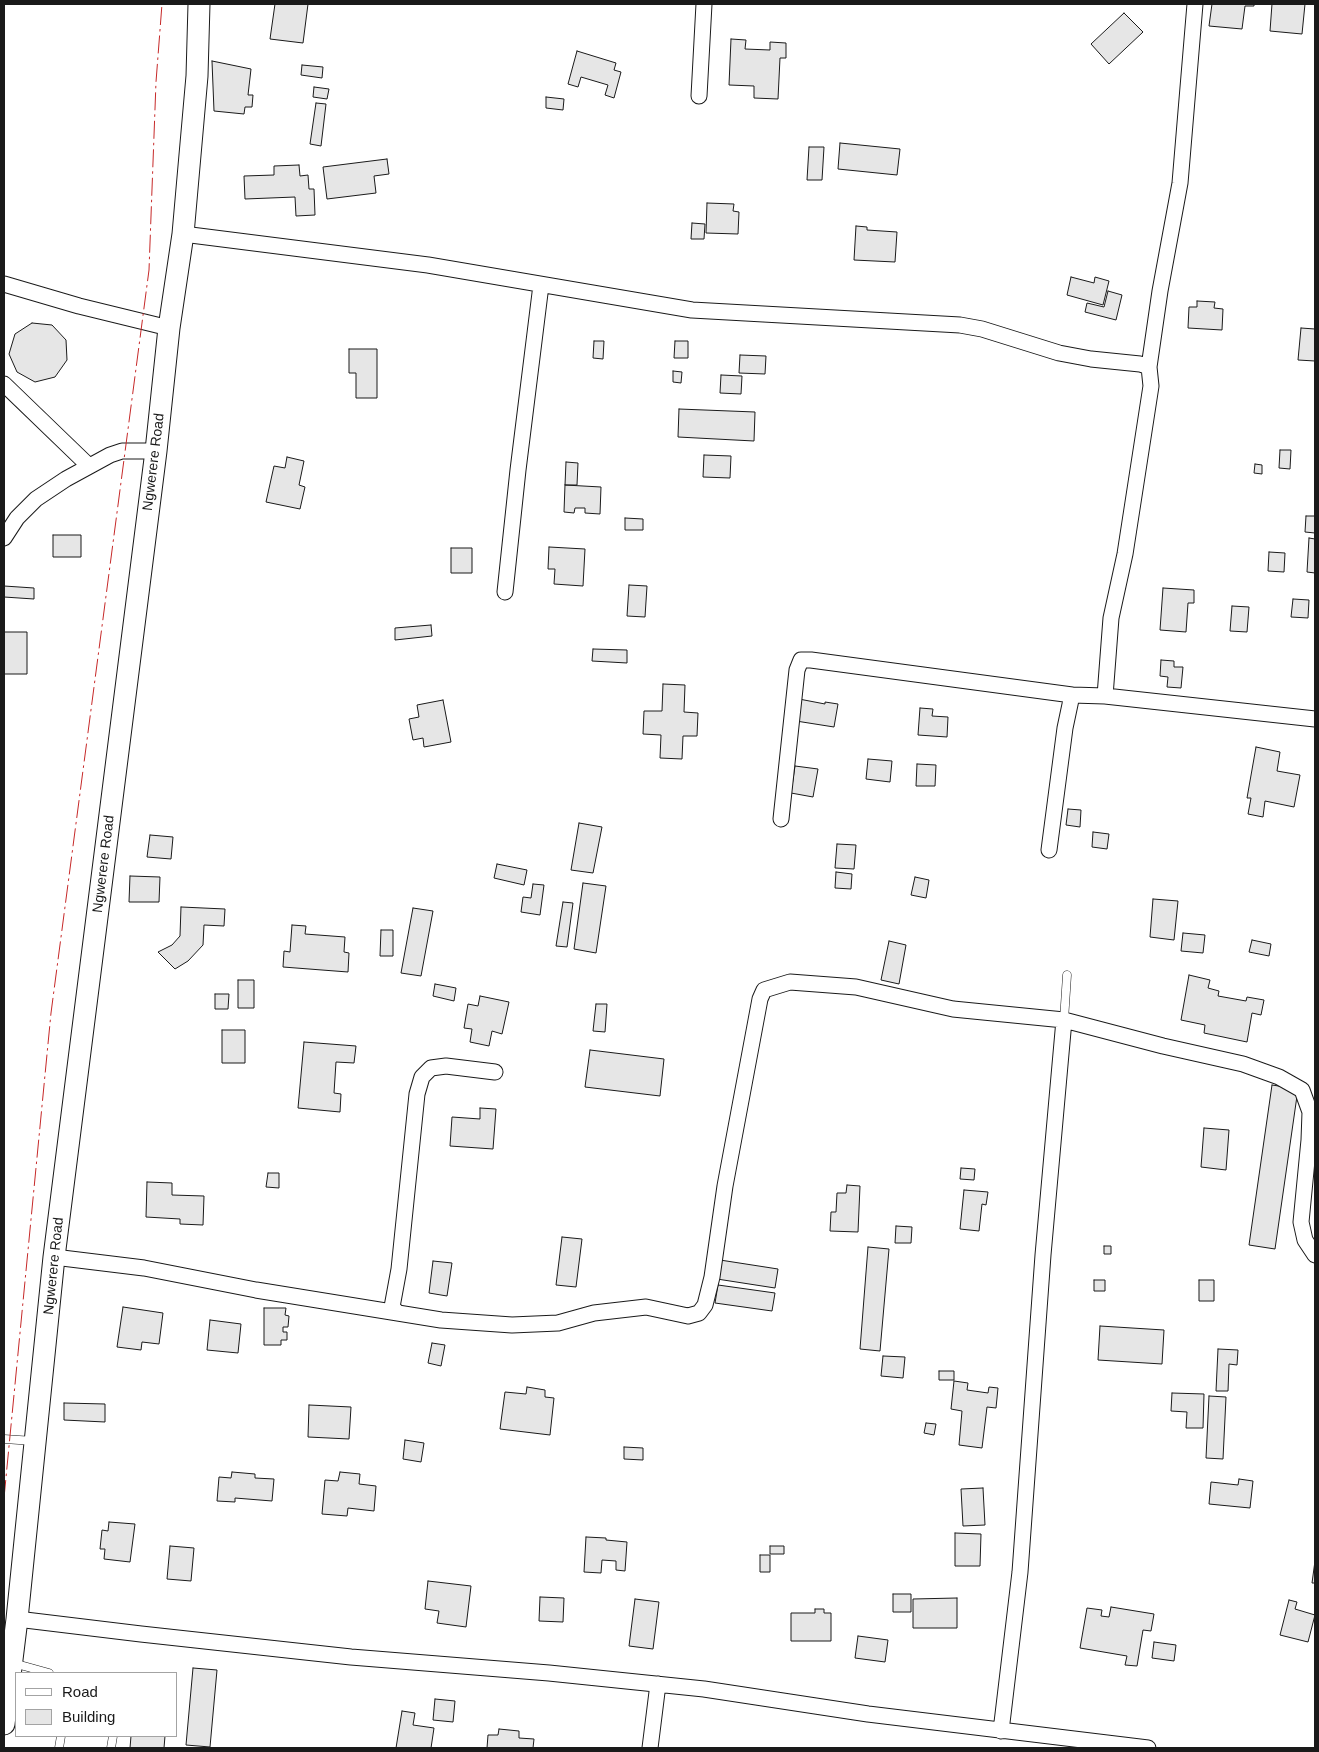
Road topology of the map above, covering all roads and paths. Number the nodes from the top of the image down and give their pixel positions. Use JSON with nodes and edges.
{"nodes":[{"id":1,"x":199,"y":4,"type":"edge"},
{"id":2,"x":704,"y":4,"type":"edge"},
{"id":3,"x":1195,"y":4,"type":"edge"},
{"id":4,"x":699,"y":96,"type":"dead end"},
{"id":5,"x":183,"y":234,"type":"junction"},
{"id":6,"x":4,"y":284,"type":"edge"},
{"id":7,"x":541,"y":285,"type":"junction"},
{"id":8,"x":169,"y":328,"type":"junction"},
{"id":9,"x":1149,"y":367,"type":"junction"},
{"id":10,"x":4,"y":384,"type":"edge"},
{"id":11,"x":156,"y":451,"type":"junction"},
{"id":12,"x":89,"y":466,"type":"junction"},
{"id":13,"x":4,"y":538,"type":"edge"},
{"id":14,"x":505,"y":592,"type":"dead end"},
{"id":15,"x":1072,"y":695,"type":"junction"},
{"id":16,"x":1105,"y":696,"type":"junction"},
{"id":17,"x":1315,"y":719,"type":"edge"},
{"id":18,"x":781,"y":820,"type":"dead end"},
{"id":19,"x":1049,"y":850,"type":"dead end"},
{"id":20,"x":1067,"y":975,"type":"dead end"},
{"id":21,"x":1064,"y":1020,"type":"junction"},
{"id":22,"x":495,"y":1072,"type":"dead end"},
{"id":23,"x":1315,"y":1254,"type":"edge"},
{"id":24,"x":54,"y":1257,"type":"junction"},
{"id":25,"x":398,"y":1313,"type":"junction"},
{"id":26,"x":4,"y":1439,"type":"edge"},
{"id":27,"x":35,"y":1441,"type":"junction"},
{"id":28,"x":17,"y":1619,"type":"junction"},
{"id":29,"x":12,"y":1663,"type":"junction"},
{"id":30,"x":45,"y":1672,"type":"edge"},
{"id":31,"x":658,"y":1684,"type":"junction"},
{"id":32,"x":4,"y":1724,"type":"edge"},
{"id":33,"x":1001,"y":1731,"type":"junction"},
{"id":34,"x":650,"y":1748,"type":"edge"},
{"id":35,"x":1148,"y":1748,"type":"edge"}],
"edges":[{"from":1,"to":5,"type":"main road","name":"Ngwerere Road"},
{"from":2,"to":4,"type":"street"},
{"from":3,"to":9,"type":"street"},
{"from":5,"to":7,"type":"street"},
{"from":5,"to":8,"type":"main road","name":"Ngwerere Road"},
{"from":6,"to":8,"type":"street"},
{"from":7,"to":9,"type":"street"},
{"from":7,"to":14,"type":"street"},
{"from":8,"to":11,"type":"main road","name":"Ngwerere Road"},
{"from":9,"to":16,"type":"street"},
{"from":10,"to":12,"type":"street"},
{"from":11,"to":12,"type":"street"},
{"from":11,"to":24,"type":"main road","name":"Ngwerere Road"},
{"from":12,"to":13,"type":"street"},
{"from":15,"to":16,"type":"street"},
{"from":15,"to":18,"type":"street"},
{"from":15,"to":19,"type":"street"},
{"from":16,"to":17,"type":"street"},
{"from":20,"to":21,"type":"lane"},
{"from":21,"to":23,"type":"street"},
{"from":21,"to":25,"type":"street"},
{"from":21,"to":33,"type":"street"},
{"from":22,"to":25,"type":"street"},
{"from":24,"to":25,"type":"street"},
{"from":24,"to":27,"type":"main road","name":"Ngwerere Road"},
{"from":26,"to":27,"type":"lane"},
{"from":27,"to":28,"type":"main road","name":"Ngwerere Road"},
{"from":28,"to":29,"type":"main road","name":"Ngwerere Road"},
{"from":28,"to":31,"type":"street"},
{"from":29,"to":30,"type":"lane"},
{"from":29,"to":32,"type":"main road","name":"Ngwerere Road"},
{"from":31,"to":33,"type":"street"},
{"from":31,"to":34,"type":"street"},
{"from":33,"to":35,"type":"street"}]}
